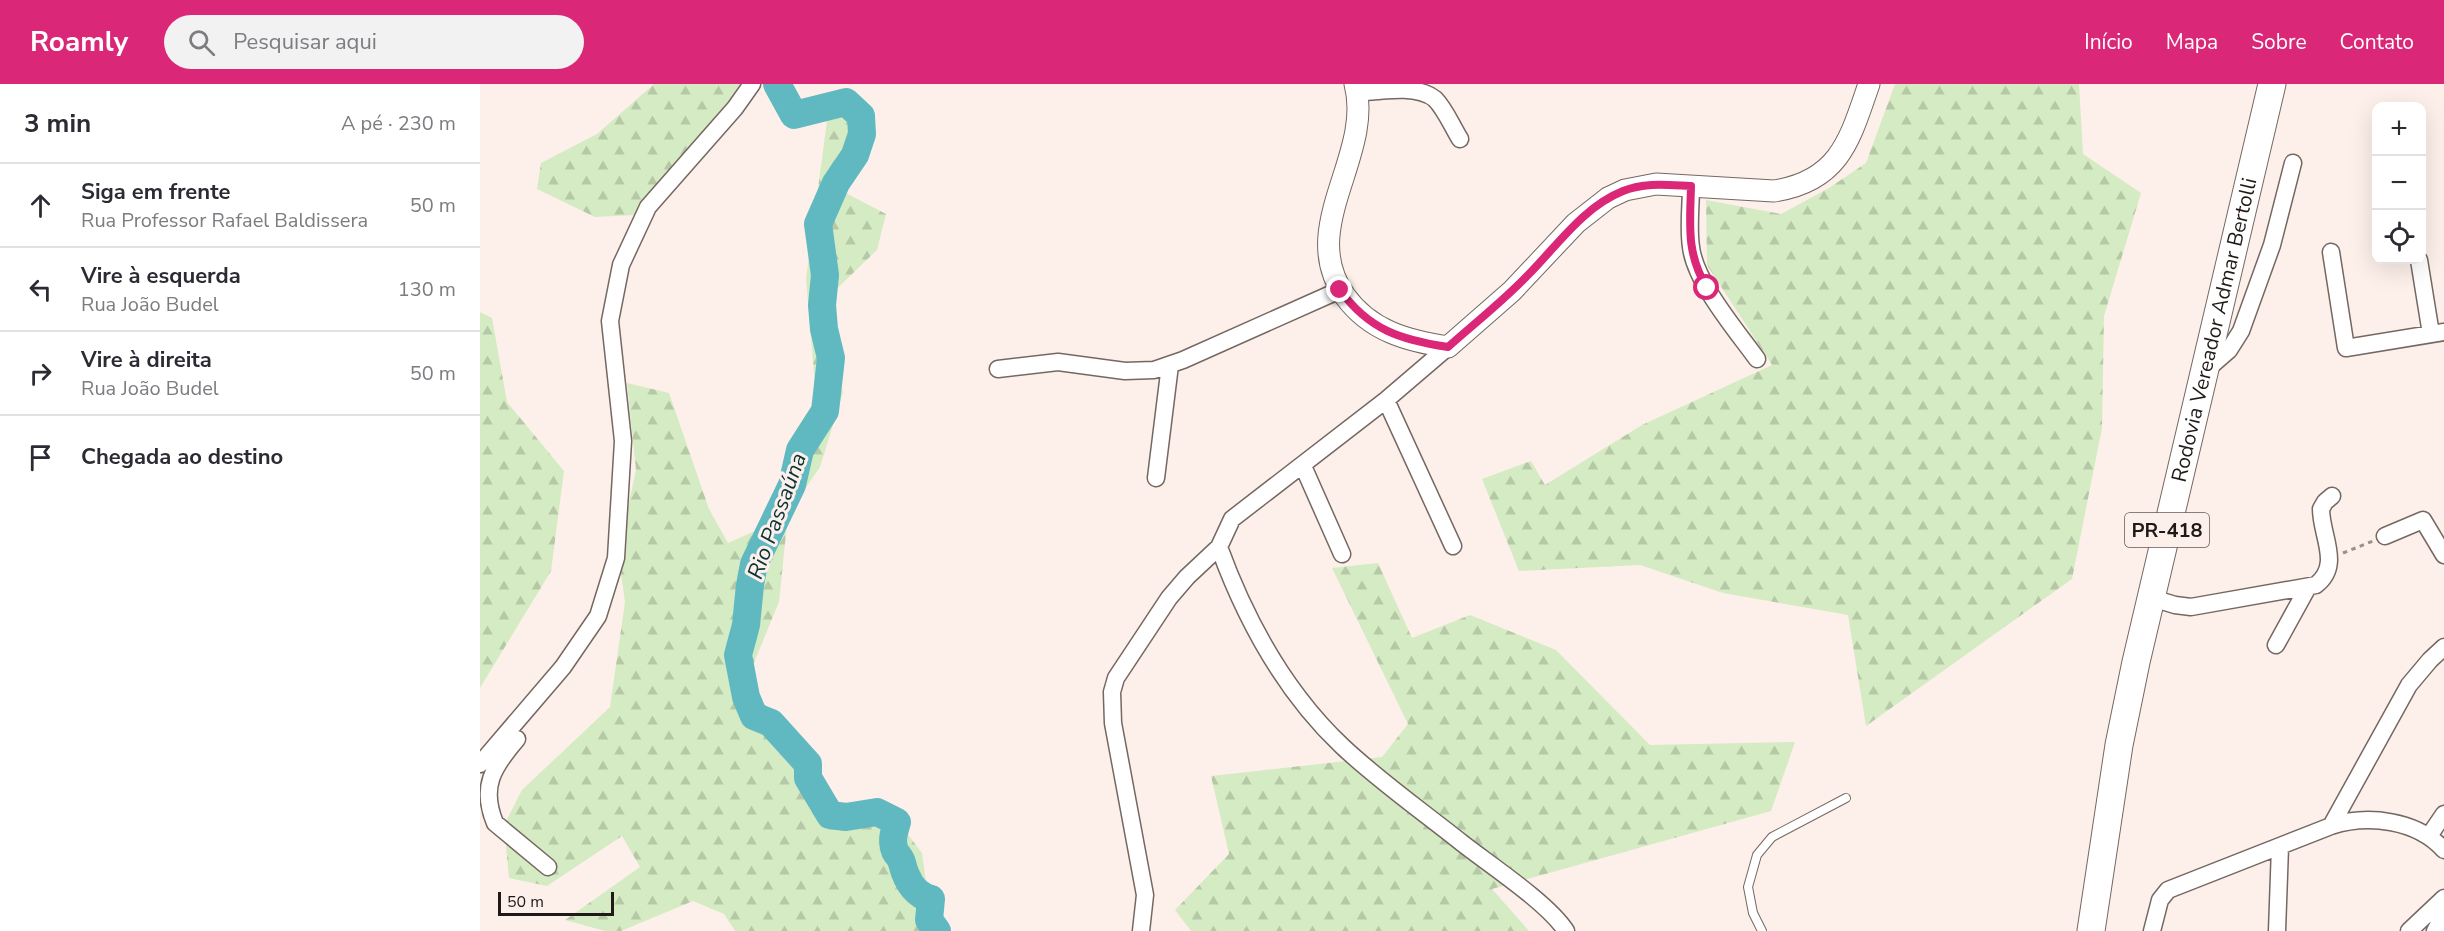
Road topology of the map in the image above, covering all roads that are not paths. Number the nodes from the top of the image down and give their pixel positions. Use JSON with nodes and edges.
{"nodes":[{"id":1,"x":752,"y":84,"type":"edge"},
{"id":2,"x":1869,"y":84,"type":"edge"},
{"id":3,"x":2264,"y":84,"type":"edge"},
{"id":4,"x":2272,"y":84,"type":"edge"},
{"id":5,"x":1356,"y":89,"type":"edge"},
{"id":6,"x":2260,"y":133,"type":"junction"},
{"id":7,"x":1460,"y":139,"type":"dead end"},
{"id":8,"x":2293,"y":163,"type":"dead end"},
{"id":9,"x":1691,"y":186,"type":"junction"},
{"id":10,"x":2331,"y":252,"type":"dead end"},
{"id":11,"x":2420,"y":264,"type":"edge"},
{"id":12,"x":1340,"y":290,"type":"junction"},
{"id":13,"x":2438,"y":333,"type":"edge"},
{"id":14,"x":1448,"y":347,"type":"junction"},
{"id":15,"x":1757,"y":359,"type":"dead end"},
{"id":16,"x":1170,"y":365,"type":"junction"},
{"id":17,"x":998,"y":369,"type":"dead end"},
{"id":18,"x":2203,"y":373,"type":"junction"},
{"id":19,"x":1386,"y":400,"type":"junction"},
{"id":20,"x":1303,"y":466,"type":"junction"},
{"id":21,"x":1156,"y":478,"type":"dead end"},
{"id":22,"x":2332,"y":496,"type":"dead end"},
{"id":23,"x":2385,"y":536,"type":"road end"},
{"id":24,"x":1453,"y":546,"type":"dead end"},
{"id":25,"x":1219,"y":547,"type":"junction"},
{"id":26,"x":1342,"y":554,"type":"dead end"},
{"id":27,"x":2444,"y":555,"type":"edge"},
{"id":28,"x":2308,"y":587,"type":"junction"},
{"id":29,"x":2152,"y":598,"type":"junction"},
{"id":30,"x":2276,"y":645,"type":"dead end"},
{"id":31,"x":2444,"y":647,"type":"edge"},
{"id":32,"x":2437,"y":660,"type":"edge"},
{"id":33,"x":519,"y":718,"type":"junction"},
{"id":34,"x":480,"y":764,"type":"edge"},
{"id":35,"x":1846,"y":798,"type":"dead end"},
{"id":36,"x":2444,"y":814,"type":"edge"},
{"id":37,"x":2331,"y":826,"type":"junction"},
{"id":38,"x":2429,"y":836,"type":"junction"},
{"id":39,"x":2280,"y":847,"type":"junction"},
{"id":40,"x":2444,"y":850,"type":"edge"},
{"id":41,"x":548,"y":867,"type":"dead end"},
{"id":42,"x":2444,"y":898,"type":"edge"},
{"id":43,"x":2444,"y":914,"type":"edge"},
{"id":44,"x":1565,"y":929,"type":"edge"},
{"id":45,"x":1141,"y":931,"type":"edge"},
{"id":46,"x":1762,"y":931,"type":"edge"},
{"id":47,"x":2091,"y":931,"type":"edge"},
{"id":48,"x":2152,"y":931,"type":"edge"},
{"id":49,"x":2277,"y":931,"type":"edge"},
{"id":50,"x":2409,"y":931,"type":"edge"},
{"id":51,"x":2435,"y":931,"type":"edge"}],
"edges":[{"from":1,"to":33,"type":"street"},
{"from":2,"to":9,"type":"street"},
{"from":3,"to":6,"type":"highway"},
{"from":4,"to":6,"type":"highway","name":"Rodovia Vereador Admar Bertolli","number":"PR-418"},
{"from":5,"to":7,"type":"street"},
{"from":5,"to":12,"type":"street"},
{"from":6,"to":18,"type":"highway","name":"Rodovia Vereador Admar Bertolli","number":"PR-418"},
{"from":8,"to":18,"type":"street"},
{"from":9,"to":14,"type":"street"},
{"from":9,"to":15,"type":"street"},
{"from":10,"to":13,"type":"street"},
{"from":11,"to":13,"type":"street"},
{"from":12,"to":14,"type":"street"},
{"from":12,"to":16,"type":"street"},
{"from":14,"to":19,"type":"street"},
{"from":16,"to":17,"type":"street"},
{"from":16,"to":21,"type":"street"},
{"from":18,"to":29,"type":"highway","name":"Rodovia Vereador Admar Bertolli","number":"PR-418"},
{"from":19,"to":20,"type":"street"},
{"from":19,"to":24,"type":"street"},
{"from":20,"to":25,"type":"street"},
{"from":20,"to":26,"type":"street"},
{"from":22,"to":28,"type":"street"},
{"from":23,"to":27,"type":"street"},
{"from":25,"to":44,"type":"street"},
{"from":25,"to":45,"type":"street"},
{"from":28,"to":29,"type":"street"},
{"from":28,"to":30,"type":"street"},
{"from":29,"to":47,"type":"highway","name":"Rodovia Vereador Admar Bertolli","number":"PR-418"},
{"from":31,"to":32,"type":"street"},
{"from":32,"to":37,"type":"street"},
{"from":33,"to":34,"type":"street"},
{"from":33,"to":41,"type":"street"},
{"from":35,"to":46,"type":"lane"},
{"from":36,"to":38,"type":"street"},
{"from":37,"to":38,"type":"street"},
{"from":37,"to":39,"type":"street"},
{"from":38,"to":40,"type":"street"},
{"from":39,"to":48,"type":"street"},
{"from":39,"to":49,"type":"street"},
{"from":42,"to":50,"type":"street"},
{"from":43,"to":51,"type":"street"}]}
